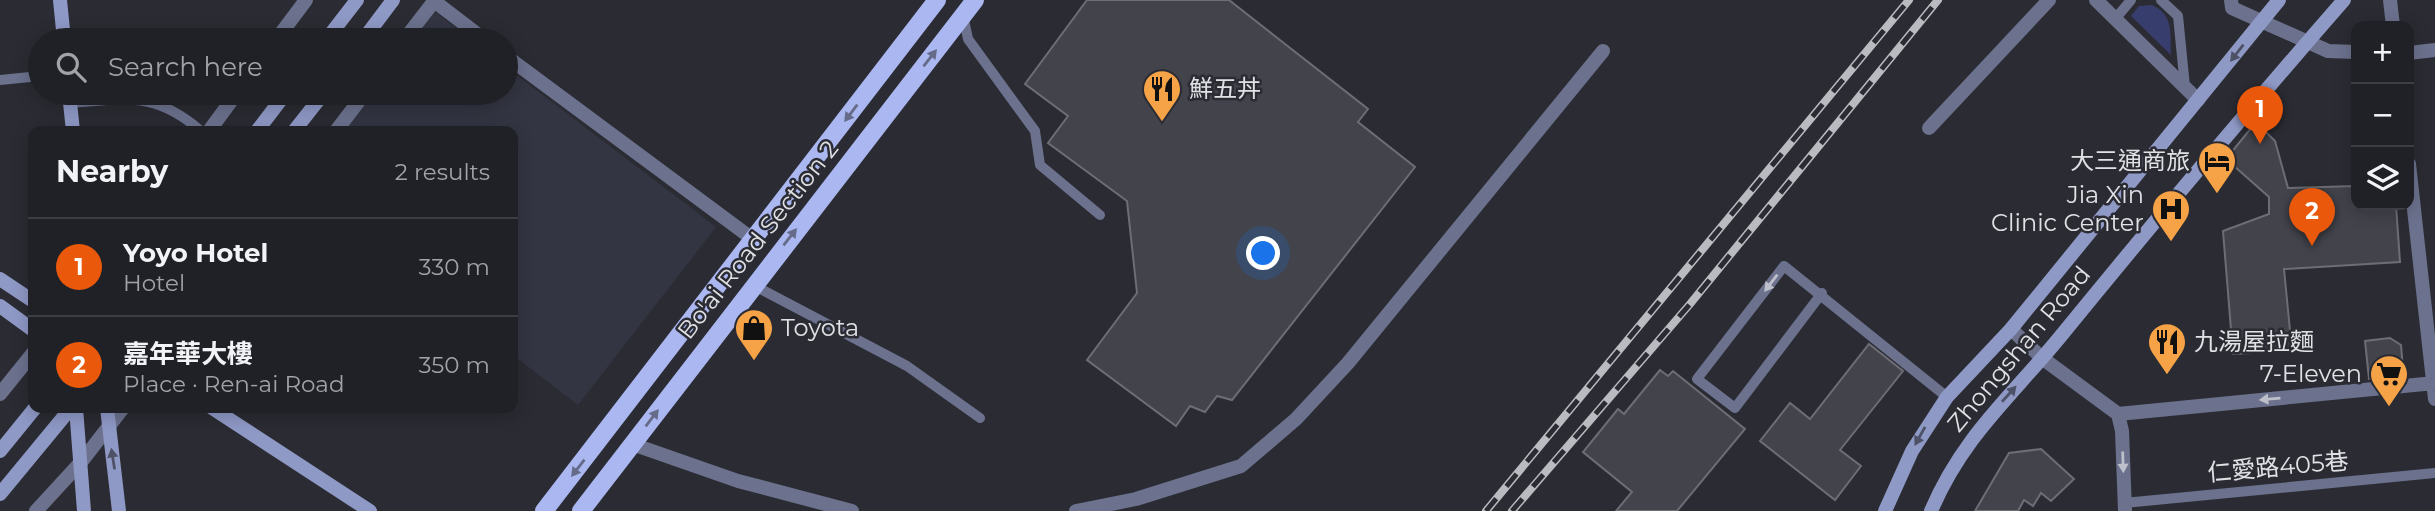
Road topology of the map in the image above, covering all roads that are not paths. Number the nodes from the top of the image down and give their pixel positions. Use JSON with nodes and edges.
{"nodes":[{"id":1,"x":60,"y":0,"type":"edge"},
{"id":2,"x":306,"y":0,"type":"edge"},
{"id":3,"x":357,"y":0,"type":"edge"},
{"id":4,"x":394,"y":0,"type":"edge"},
{"id":5,"x":937,"y":0,"type":"edge"},
{"id":6,"x":975,"y":0,"type":"edge"},
{"id":7,"x":2049,"y":0,"type":"edge"},
{"id":8,"x":2096,"y":0,"type":"edge"},
{"id":9,"x":2131,"y":0,"type":"edge"},
{"id":10,"x":2161,"y":0,"type":"edge"},
{"id":11,"x":2231,"y":0,"type":"edge"},
{"id":12,"x":2279,"y":0,"type":"edge"},
{"id":13,"x":2344,"y":0,"type":"edge"},
{"id":14,"x":2390,"y":0,"type":"edge"},
{"id":15,"x":434,"y":1,"type":"edge"},
{"id":16,"x":962,"y":8,"type":"edge"},
{"id":17,"x":2116,"y":18,"type":"junction"},
{"id":18,"x":2261,"y":21,"type":"junction"},
{"id":19,"x":2392,"y":21,"type":"edge"},
{"id":20,"x":63,"y":28,"type":"edge"},
{"id":21,"x":285,"y":28,"type":"edge"},
{"id":22,"x":335,"y":28,"type":"edge"},
{"id":23,"x":372,"y":28,"type":"edge"},
{"id":24,"x":413,"y":28,"type":"edge"},
{"id":25,"x":469,"y":28,"type":"edge"},
{"id":26,"x":2307,"y":42,"type":"junction"},
{"id":27,"x":2435,"y":50,"type":"edge"},
{"id":28,"x":1603,"y":51,"type":"dead end"},
{"id":29,"x":2351,"y":52,"type":"edge"},
{"id":30,"x":2414,"y":52,"type":"edge"},
{"id":31,"x":518,"y":65,"type":"edge"},
{"id":32,"x":28,"y":77,"type":"edge"},
{"id":33,"x":0,"y":80,"type":"edge"},
{"id":34,"x":2185,"y":87,"type":"junction"},
{"id":35,"x":2198,"y":100,"type":"junction"},
{"id":36,"x":71,"y":105,"type":"edge"},
{"id":37,"x":160,"y":105,"type":"edge"},
{"id":38,"x":228,"y":105,"type":"edge"},
{"id":39,"x":277,"y":105,"type":"edge"},
{"id":40,"x":315,"y":105,"type":"edge"},
{"id":41,"x":356,"y":105,"type":"edge"},
{"id":42,"x":73,"y":126,"type":"edge"},
{"id":43,"x":195,"y":126,"type":"edge"},
{"id":44,"x":212,"y":126,"type":"edge"},
{"id":45,"x":261,"y":126,"type":"edge"},
{"id":46,"x":299,"y":126,"type":"edge"},
{"id":47,"x":340,"y":126,"type":"edge"},
{"id":48,"x":1928,"y":128,"type":"dead end"},
{"id":49,"x":2414,"y":208,"type":"edge"},
{"id":50,"x":1100,"y":215,"type":"dead end"},
{"id":51,"x":754,"y":240,"type":"junction"},
{"id":52,"x":0,"y":279,"type":"edge"},
{"id":53,"x":752,"y":285,"type":"junction"},
{"id":54,"x":1822,"y":293,"type":"junction"},
{"id":55,"x":28,"y":299,"type":"edge"},
{"id":56,"x":0,"y":306,"type":"edge"},
{"id":57,"x":28,"y":326,"type":"edge"},
{"id":58,"x":2011,"y":329,"type":"junction"},
{"id":59,"x":2042,"y":358,"type":"junction"},
{"id":60,"x":28,"y":359,"type":"edge"},
{"id":61,"x":2434,"y":383,"type":"edge"},
{"id":62,"x":0,"y":394,"type":"edge"},
{"id":63,"x":1947,"y":397,"type":"junction"},
{"id":64,"x":2435,"y":399,"type":"edge"},
{"id":65,"x":31,"y":413,"type":"edge"},
{"id":66,"x":70,"y":413,"type":"edge"},
{"id":67,"x":75,"y":413,"type":"edge"},
{"id":68,"x":107,"y":413,"type":"edge"},
{"id":69,"x":119,"y":413,"type":"edge"},
{"id":70,"x":220,"y":413,"type":"edge"},
{"id":71,"x":2118,"y":414,"type":"junction"},
{"id":72,"x":980,"y":418,"type":"dead end"},
{"id":73,"x":107,"y":428,"type":"junction"},
{"id":74,"x":632,"y":444,"type":"junction"},
{"id":75,"x":0,"y":451,"type":"edge"},
{"id":76,"x":82,"y":461,"type":"junction"},
{"id":77,"x":2435,"y":473,"type":"edge"},
{"id":78,"x":0,"y":494,"type":"edge"},
{"id":79,"x":2125,"y":507,"type":"edge"},
{"id":80,"x":36,"y":511,"type":"edge"},
{"id":81,"x":84,"y":511,"type":"edge"},
{"id":82,"x":119,"y":511,"type":"edge"},
{"id":83,"x":370,"y":511,"type":"edge"},
{"id":84,"x":544,"y":511,"type":"edge"},
{"id":85,"x":581,"y":511,"type":"edge"},
{"id":86,"x":852,"y":511,"type":"edge"},
{"id":87,"x":1076,"y":511,"type":"edge"},
{"id":88,"x":1885,"y":511,"type":"edge"},
{"id":89,"x":1931,"y":511,"type":"edge"}],
"edges":[{"from":1,"to":20,"type":"main road"},
{"from":2,"to":21,"type":"street"},
{"from":3,"to":22,"type":"main road"},
{"from":4,"to":23,"type":"main road"},
{"from":5,"to":51,"type":"main road","name":"Bo'ai Road Section 2","one_way":true},
{"from":6,"to":16,"type":"main road","name":"Bo'ai Road Section 2"},
{"from":7,"to":48,"type":"street"},
{"from":8,"to":17,"type":"street"},
{"from":9,"to":17,"type":"lane"},
{"from":10,"to":34,"type":"lane"},
{"from":11,"to":18,"type":"street"},
{"from":12,"to":18,"type":"main road","name":"Zhongshan Road"},
{"from":13,"to":26,"type":"main road","name":"Zhongshan Road"},
{"from":14,"to":19,"type":"street"},
{"from":15,"to":24,"type":"street"},
{"from":15,"to":25,"type":"street"},
{"from":16,"to":50,"type":"lane"},
{"from":53,"to":16,"type":"main road","name":"Bo'ai Road Section 2","one_way":true},
{"from":17,"to":34,"type":"street"},
{"from":18,"to":26,"type":"street"},
{"from":18,"to":35,"type":"main road","name":"Zhongshan Road","one_way":true},
{"from":26,"to":29,"type":"street"},
{"from":26,"to":59,"type":"main road","name":"Zhongshan Road"},
{"from":27,"to":30,"type":"street"},
{"from":28,"to":87,"type":"street"},
{"from":31,"to":51,"type":"street"},
{"from":32,"to":33,"type":"lane"},
{"from":34,"to":35,"type":"street"},
{"from":35,"to":58,"type":"main road","name":"Zhongshan Road"},
{"from":36,"to":42,"type":"main road"},
{"from":37,"to":43,"type":"lane"},
{"from":38,"to":44,"type":"street"},
{"from":39,"to":45,"type":"main road"},
{"from":40,"to":46,"type":"main road"},
{"from":41,"to":47,"type":"street"},
{"from":49,"to":61,"type":"street"},
{"from":51,"to":84,"type":"main road","name":"Bo'ai Road Section 2","one_way":true},
{"from":52,"to":55,"type":"main road"},
{"from":53,"to":72,"type":"lane"},
{"from":74,"to":53,"type":"main road","name":"Bo'ai Road Section 2","one_way":true},
{"from":54,"to":54,"type":"lane","one_way":true},
{"from":54,"to":63,"type":"lane"},
{"from":56,"to":57,"type":"main road"},
{"from":58,"to":59,"type":"street"},
{"from":58,"to":63,"type":"main road","name":"Zhongshan Road"},
{"from":59,"to":71,"type":"street"},
{"from":89,"to":59,"type":"main road","name":"Zhongshan Road","one_way":true},
{"from":60,"to":62,"type":"street"},
{"from":61,"to":64,"type":"street"},
{"from":61,"to":71,"type":"street","one_way":true},
{"from":63,"to":88,"type":"main road","name":"Zhongshan Road","one_way":true},
{"from":65,"to":75,"type":"main road"},
{"from":66,"to":78,"type":"main road"},
{"from":67,"to":76,"type":"main road"},
{"from":68,"to":73,"type":"main road"},
{"from":69,"to":73,"type":"street"},
{"from":70,"to":83,"type":"main road"},
{"from":71,"to":79,"type":"street","one_way":true},
{"from":73,"to":76,"type":"street"},
{"from":82,"to":73,"type":"main road","one_way":true},
{"from":74,"to":85,"type":"main road","name":"Bo'ai Road Section 2"},
{"from":74,"to":86,"type":"street"},
{"from":76,"to":80,"type":"street"},
{"from":76,"to":81,"type":"main road"},
{"from":77,"to":79,"type":"lane","name":"仁愛路405巷"}]}
